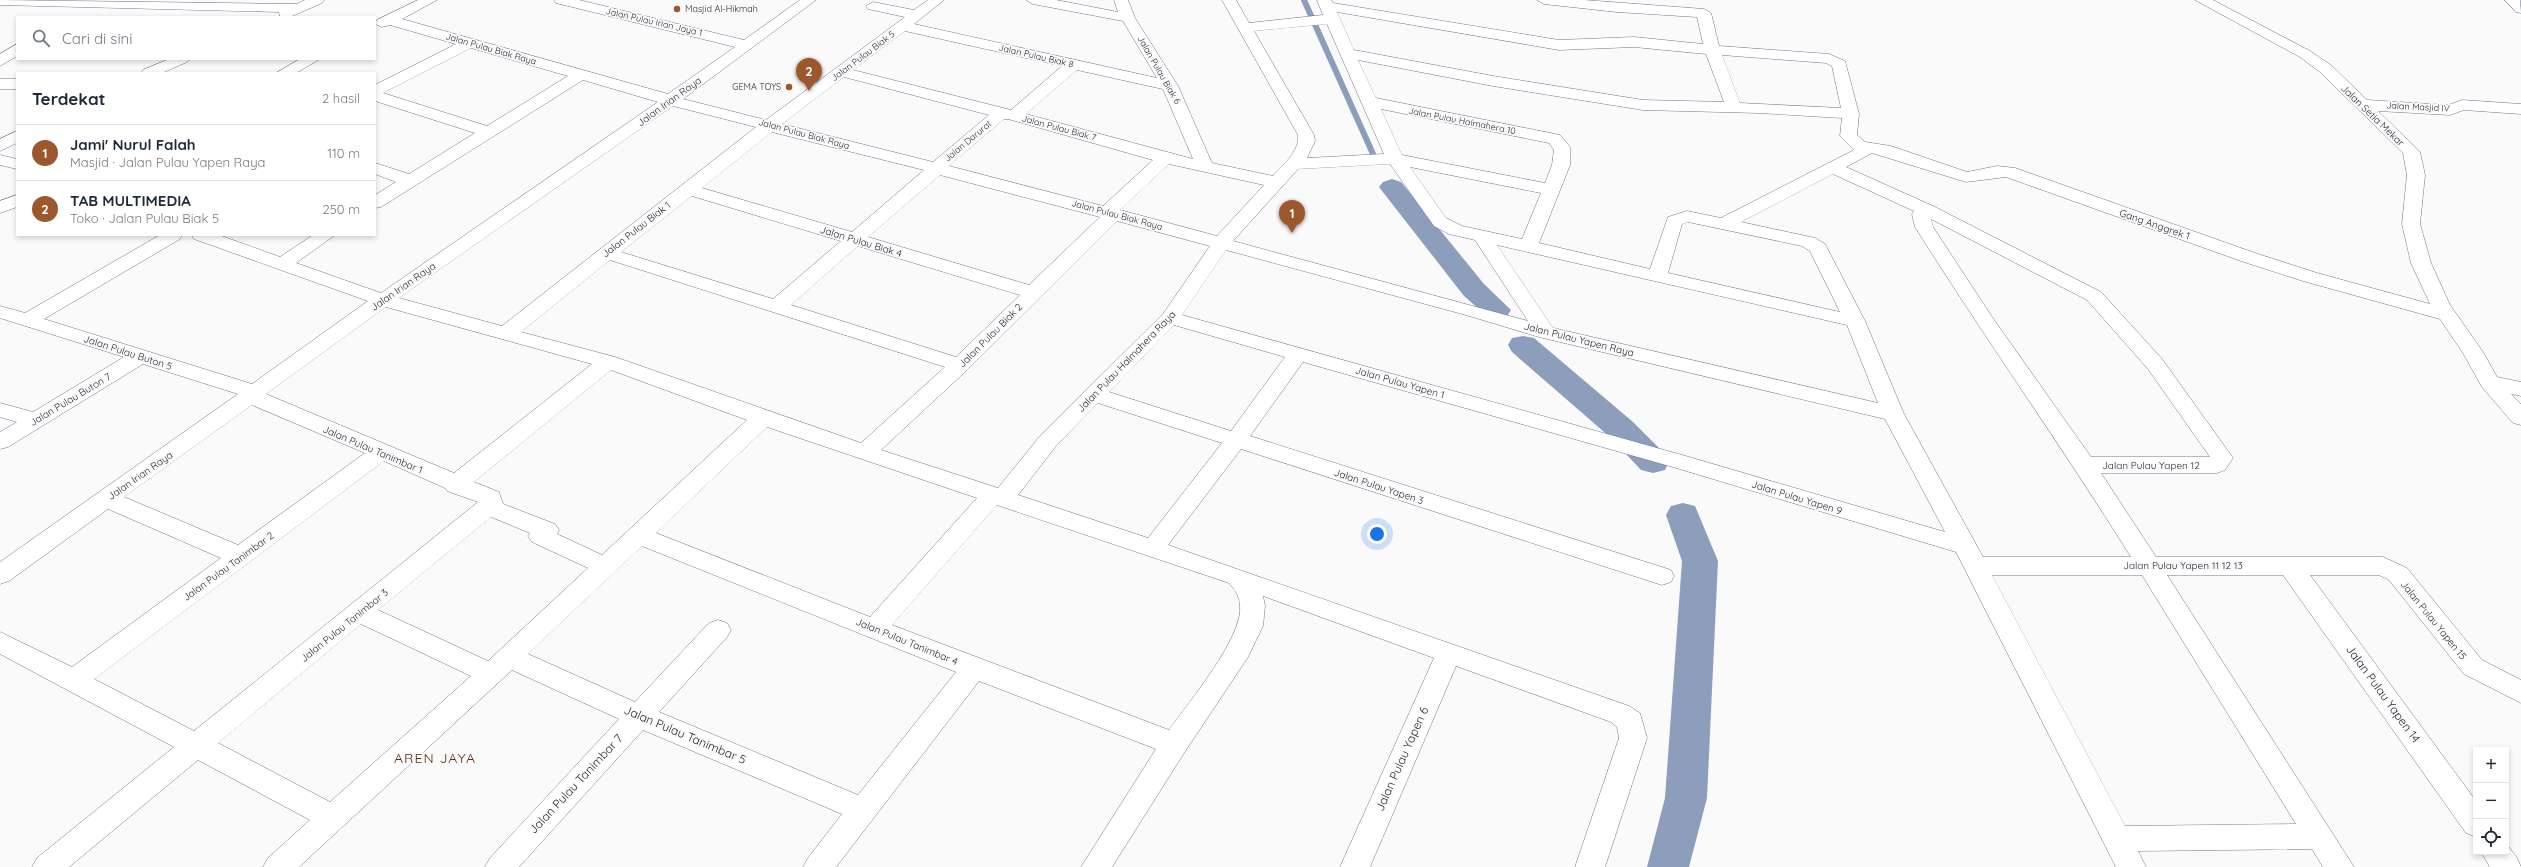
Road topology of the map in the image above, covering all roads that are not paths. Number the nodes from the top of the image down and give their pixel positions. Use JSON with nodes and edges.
{"nodes":[{"id":1,"x":316,"y":0,"type":"edge"},
{"id":2,"x":430,"y":0,"type":"edge"},
{"id":3,"x":561,"y":0,"type":"edge"},
{"id":4,"x":809,"y":0,"type":"edge"},
{"id":5,"x":937,"y":0,"type":"edge"},
{"id":6,"x":1033,"y":0,"type":"edge"},
{"id":7,"x":1121,"y":0,"type":"edge"},
{"id":8,"x":1228,"y":0,"type":"edge"},
{"id":9,"x":1544,"y":0,"type":"edge"},
{"id":10,"x":2202,"y":0,"type":"edge"},
{"id":11,"x":2512,"y":0,"type":"edge"},
{"id":12,"x":10,"y":1,"type":"edge"},
{"id":13,"x":106,"y":2,"type":"edge"},
{"id":14,"x":198,"y":2,"type":"edge"},
{"id":15,"x":84,"y":3,"type":"junction"},
{"id":16,"x":873,"y":6,"type":"dead end"},
{"id":17,"x":1702,"y":6,"type":"edge"},
{"id":18,"x":298,"y":8,"type":"junction"},
{"id":19,"x":2521,"y":9,"type":"edge"},
{"id":20,"x":1320,"y":13,"type":"edge"},
{"id":21,"x":917,"y":15,"type":"junction"},
{"id":22,"x":64,"y":16,"type":"edge"},
{"id":23,"x":280,"y":16,"type":"edge"},
{"id":24,"x":1128,"y":18,"type":"junction"},
{"id":25,"x":382,"y":23,"type":"edge"},
{"id":26,"x":903,"y":26,"type":"junction"},
{"id":27,"x":1244,"y":28,"type":"junction"},
{"id":28,"x":0,"y":42,"type":"edge"},
{"id":29,"x":16,"y":42,"type":"edge"},
{"id":30,"x":470,"y":43,"type":"junction"},
{"id":31,"x":747,"y":44,"type":"junction"},
{"id":32,"x":1712,"y":50,"type":"junction"},
{"id":33,"x":16,"y":51,"type":"edge"},
{"id":34,"x":1347,"y":53,"type":"junction"},
{"id":35,"x":180,"y":60,"type":"edge"},
{"id":36,"x":310,"y":60,"type":"edge"},
{"id":37,"x":0,"y":61,"type":"edge"},
{"id":38,"x":1073,"y":65,"type":"junction"},
{"id":39,"x":151,"y":72,"type":"edge"},
{"id":40,"x":286,"y":72,"type":"edge"},
{"id":41,"x":841,"y":72,"type":"junction"},
{"id":42,"x":580,"y":75,"type":"junction"},
{"id":43,"x":0,"y":84,"type":"edge"},
{"id":44,"x":16,"y":84,"type":"edge"},
{"id":45,"x":1170,"y":86,"type":"junction"},
{"id":46,"x":376,"y":90,"type":"edge"},
{"id":47,"x":376,"y":96,"type":"edge"},
{"id":48,"x":671,"y":100,"type":"junction"},
{"id":49,"x":1370,"y":102,"type":"junction"},
{"id":50,"x":2362,"y":105,"type":"junction"},
{"id":51,"x":1734,"y":108,"type":"junction"},
{"id":52,"x":2521,"y":109,"type":"edge"},
{"id":53,"x":1008,"y":114,"type":"junction"},
{"id":54,"x":1851,"y":114,"type":"junction"},
{"id":55,"x":770,"y":125,"type":"junction"},
{"id":56,"x":488,"y":132,"type":"junction"},
{"id":57,"x":16,"y":137,"type":"edge"},
{"id":58,"x":0,"y":146,"type":"edge"},
{"id":59,"x":1863,"y":147,"type":"junction"},
{"id":60,"x":1165,"y":158,"type":"junction"},
{"id":61,"x":1391,"y":159,"type":"junction"},
{"id":62,"x":0,"y":160,"type":"edge"},
{"id":63,"x":16,"y":164,"type":"edge"},
{"id":64,"x":1204,"y":164,"type":"junction"},
{"id":65,"x":1294,"y":164,"type":"junction"},
{"id":66,"x":376,"y":168,"type":"edge"},
{"id":67,"x":1833,"y":168,"type":"junction"},
{"id":68,"x":934,"y":169,"type":"junction"},
{"id":69,"x":410,"y":181,"type":"junction"},
{"id":70,"x":1277,"y":182,"type":"junction"},
{"id":71,"x":688,"y":189,"type":"junction"},
{"id":72,"x":1550,"y":189,"type":"junction"},
{"id":73,"x":16,"y":200,"type":"edge"},
{"id":74,"x":376,"y":202,"type":"edge"},
{"id":75,"x":0,"y":208,"type":"edge"},
{"id":76,"x":1926,"y":210,"type":"junction"},
{"id":77,"x":1109,"y":214,"type":"junction"},
{"id":78,"x":1725,"y":223,"type":"junction"},
{"id":79,"x":1481,"y":235,"type":"junction"},
{"id":80,"x":171,"y":236,"type":"edge"},
{"id":81,"x":204,"y":236,"type":"edge"},
{"id":82,"x":324,"y":236,"type":"edge"},
{"id":83,"x":856,"y":239,"type":"junction"},
{"id":84,"x":1221,"y":243,"type":"junction"},
{"id":85,"x":1528,"y":246,"type":"junction"},
{"id":86,"x":606,"y":253,"type":"junction"},
{"id":87,"x":280,"y":265,"type":"junction"},
{"id":88,"x":1658,"y":275,"type":"junction"},
{"id":89,"x":1034,"y":293,"type":"junction"},
{"id":90,"x":383,"y":300,"type":"junction"},
{"id":91,"x":775,"y":308,"type":"junction"},
{"id":92,"x":0,"y":312,"type":"edge"},
{"id":93,"x":2448,"y":315,"type":"junction"},
{"id":94,"x":1170,"y":318,"type":"junction"},
{"id":95,"x":28,"y":320,"type":"junction"},
{"id":96,"x":1855,"y":321,"type":"junction"},
{"id":97,"x":1546,"y":333,"type":"junction"},
{"id":98,"x":504,"y":335,"type":"junction"},
{"id":99,"x":1299,"y":353,"type":"junction"},
{"id":100,"x":141,"y":356,"type":"junction"},
{"id":101,"x":608,"y":362,"type":"junction"},
{"id":102,"x":960,"y":365,"type":"junction"},
{"id":103,"x":2489,"y":382,"type":"junction"},
{"id":104,"x":2521,"y":389,"type":"edge"},
{"id":105,"x":253,"y":394,"type":"junction"},
{"id":106,"x":1096,"y":395,"type":"junction"},
{"id":107,"x":0,"y":410,"type":"edge"},
{"id":108,"x":1893,"y":414,"type":"junction"},
{"id":109,"x":762,"y":418,"type":"junction"},
{"id":110,"x":2521,"y":418,"type":"edge"},
{"id":111,"x":35,"y":420,"type":"junction"},
{"id":112,"x":1236,"y":440,"type":"junction"},
{"id":113,"x":0,"y":442,"type":"edge"},
{"id":114,"x":1630,"y":447,"type":"joint"},
{"id":115,"x":382,"y":452,"type":"junction"},
{"id":116,"x":865,"y":452,"type":"junction"},
{"id":117,"x":2085,"y":465,"type":"junction"},
{"id":118,"x":454,"y":485,"type":"junction"},
{"id":119,"x":998,"y":497,"type":"junction"},
{"id":120,"x":107,"y":499,"type":"junction"},
{"id":121,"x":490,"y":505,"type":"junction"},
{"id":122,"x":640,"y":536,"type":"junction"},
{"id":123,"x":1152,"y":549,"type":"junction"},
{"id":124,"x":242,"y":556,"type":"junction"},
{"id":125,"x":1969,"y":556,"type":"junction"},
{"id":126,"x":2146,"y":565,"type":"junction"},
{"id":127,"x":2289,"y":565,"type":"junction"},
{"id":128,"x":607,"y":567,"type":"junction"},
{"id":129,"x":2390,"y":569,"type":"joint"},
{"id":130,"x":0,"y":575,"type":"edge"},
{"id":131,"x":1662,"y":576,"type":"dead end"},
{"id":132,"x":1238,"y":577,"type":"junction"},
{"id":133,"x":358,"y":612,"type":"junction"},
{"id":134,"x":875,"y":628,"type":"junction"},
{"id":135,"x":718,"y":630,"type":"dead end"},
{"id":136,"x":0,"y":642,"type":"edge"},
{"id":137,"x":1449,"y":652,"type":"junction"},
{"id":138,"x":500,"y":666,"type":"junction"},
{"id":139,"x":974,"y":668,"type":"junction"},
{"id":140,"x":74,"y":680,"type":"junction"},
{"id":141,"x":2521,"y":692,"type":"edge"},
{"id":142,"x":639,"y":716,"type":"junction"},
{"id":143,"x":1174,"y":745,"type":"junction"},
{"id":144,"x":195,"y":746,"type":"junction"},
{"id":145,"x":863,"y":810,"type":"junction"},
{"id":146,"x":332,"y":817,"type":"junction"},
{"id":147,"x":2473,"y":820,"type":"edge"},
{"id":148,"x":2319,"y":836,"type":"junction"},
{"id":149,"x":2117,"y":839,"type":"junction"},
{"id":150,"x":2498,"y":855,"type":"edge"},
{"id":151,"x":1098,"y":866,"type":"edge"},
{"id":152,"x":48,"y":867,"type":"edge"},
{"id":153,"x":278,"y":867,"type":"edge"},
{"id":154,"x":500,"y":867,"type":"edge"},
{"id":155,"x":818,"y":867,"type":"edge"},
{"id":156,"x":1355,"y":867,"type":"edge"},
{"id":157,"x":1590,"y":867,"type":"edge"},
{"id":158,"x":2131,"y":867,"type":"edge"},
{"id":159,"x":2339,"y":867,"type":"edge"},
{"id":160,"x":2507,"y":867,"type":"edge"}],
"edges":[{"from":1,"to":18,"type":"street"},
{"from":2,"to":25,"type":"street"},
{"from":3,"to":31,"type":"street","name":"Jalan Pulau Irian Jaya 1"},
{"from":4,"to":31,"type":"street","name":"Jalan Irian Raya"},
{"from":5,"to":21,"type":"street","name":"Jalan Pulau Biak 5"},
{"from":6,"to":24,"type":"street"},
{"from":7,"to":24,"type":"street","name":"Jalan Pulau Biak 6"},
{"from":8,"to":27,"type":"street","name":"Jalan Pulau Halmahera Raya"},
{"from":9,"to":17,"type":"street"},
{"from":10,"to":50,"type":"street","name":"Jalan Setia Mekar"},
{"from":11,"to":19,"type":"street"},
{"from":12,"to":15,"type":"street"},
{"from":13,"to":14,"type":"street"},
{"from":13,"to":15,"type":"street"},
{"from":14,"to":18,"type":"street"},
{"from":15,"to":22,"type":"street"},
{"from":16,"to":21,"type":"street"},
{"from":17,"to":32,"type":"street"},
{"from":18,"to":23,"type":"street"},
{"from":20,"to":27,"type":"street"},
{"from":20,"to":32,"type":"street"},
{"from":20,"to":34,"type":"street"},
{"from":21,"to":26,"type":"street","name":"Jalan Pulau Biak 5"},
{"from":24,"to":45,"type":"street","name":"Jalan Pulau Biak 6"},
{"from":25,"to":30,"type":"street","name":"Jalan Pulau Biak Raya"},
{"from":26,"to":38,"type":"street","name":"Jalan Pulau Biak 8"},
{"from":26,"to":41,"type":"street","name":"Jalan Pulau Biak 5"},
{"from":27,"to":65,"type":"street","name":"Jalan Pulau Halmahera Raya"},
{"from":28,"to":29,"type":"street"},
{"from":30,"to":42,"type":"street","name":"Jalan Pulau Biak Raya"},
{"from":30,"to":46,"type":"street"},
{"from":31,"to":48,"type":"street","name":"Jalan Irian Raya"},
{"from":32,"to":51,"type":"street"},
{"from":32,"to":54,"type":"street"},
{"from":33,"to":37,"type":"street"},
{"from":34,"to":49,"type":"street"},
{"from":34,"to":51,"type":"street"},
{"from":35,"to":39,"type":"street"},
{"from":36,"to":40,"type":"street"},
{"from":38,"to":45,"type":"street","name":"Jalan Pulau Biak 8"},
{"from":38,"to":53,"type":"street","name":"Jalan Darurat"},
{"from":41,"to":53,"type":"street","name":"Jalan Pulau Biak 7"},
{"from":41,"to":55,"type":"street","name":"Jalan Pulau Biak 5"},
{"from":42,"to":48,"type":"street","name":"Jalan Pulau Biak Raya"},
{"from":42,"to":56,"type":"street"},
{"from":43,"to":44,"type":"street"},
{"from":45,"to":64,"type":"street","name":"Jalan Pulau Biak 6"},
{"from":47,"to":56,"type":"street"},
{"from":48,"to":55,"type":"street","name":"Jalan Pulau Biak Raya"},
{"from":48,"to":90,"type":"street","name":"Jalan Irian Raya"},
{"from":49,"to":61,"type":"street"},
{"from":49,"to":72,"type":"street","name":"Jalan Pulau Halmahera 10"},
{"from":50,"to":52,"type":"street","name":"Jalan Masjid IV"},
{"from":50,"to":93,"type":"street","name":"Jalan Setia Mekar"},
{"from":51,"to":54,"type":"street"},
{"from":53,"to":60,"type":"street","name":"Jalan Pulau Biak 7"},
{"from":53,"to":68,"type":"street","name":"Jalan Darurat"},
{"from":54,"to":59,"type":"street"},
{"from":55,"to":68,"type":"street","name":"Jalan Pulau Biak Raya"},
{"from":55,"to":71,"type":"street","name":"Jalan Pulau Biak 1"},
{"from":56,"to":69,"type":"street"},
{"from":57,"to":58,"type":"street"},
{"from":59,"to":67,"type":"street"},
{"from":59,"to":93,"type":"street","name":"Gang Anggrek 1"},
{"from":60,"to":64,"type":"street","name":"Jalan Pulau Biak 7"},
{"from":60,"to":77,"type":"street"},
{"from":61,"to":65,"type":"street"},
{"from":61,"to":72,"type":"street"},
{"from":61,"to":79,"type":"street"},
{"from":62,"to":63,"type":"street"},
{"from":64,"to":70,"type":"street","name":"Jalan Pulau Biak 7"},
{"from":65,"to":70,"type":"street","name":"Jalan Pulau Halmahera Raya"},
{"from":66,"to":69,"type":"street"},
{"from":67,"to":76,"type":"street"},
{"from":67,"to":78,"type":"street"},
{"from":68,"to":77,"type":"street","name":"Jalan Pulau Biak Raya"},
{"from":68,"to":83,"type":"street","name":"Jalan Darurat"},
{"from":69,"to":74,"type":"street"},
{"from":70,"to":84,"type":"street","name":"Jalan Pulau Halmahera Raya"},
{"from":71,"to":83,"type":"street","name":"Jalan Pulau Biak 4"},
{"from":71,"to":86,"type":"street","name":"Jalan Pulau Biak 1"},
{"from":72,"to":85,"type":"street"},
{"from":73,"to":75,"type":"street"},
{"from":76,"to":117,"type":"street"},
{"from":76,"to":117,"type":"street","name":"Jalan Pulau Yapen 12"},
{"from":77,"to":84,"type":"street","name":"Jalan Pulau Biak Raya"},
{"from":77,"to":89,"type":"street","name":"Jalan Pulau Biak 2"},
{"from":78,"to":88,"type":"street"},
{"from":78,"to":96,"type":"street"},
{"from":79,"to":85,"type":"street"},
{"from":79,"to":97,"type":"street"},
{"from":80,"to":95,"type":"street"},
{"from":81,"to":87,"type":"street"},
{"from":82,"to":87,"type":"street"},
{"from":83,"to":89,"type":"street","name":"Jalan Pulau Biak 4"},
{"from":83,"to":91,"type":"street","name":"Jalan Darurat"},
{"from":84,"to":94,"type":"street","name":"Jalan Pulau Halmahera Raya"},
{"from":84,"to":97,"type":"street","name":"Jalan Pulau Yapen Raya"},
{"from":85,"to":88,"type":"street"},
{"from":86,"to":91,"type":"street"},
{"from":86,"to":98,"type":"street","name":"Jalan Pulau Biak 1"},
{"from":87,"to":90,"type":"street"},
{"from":88,"to":96,"type":"street"},
{"from":89,"to":102,"type":"street","name":"Jalan Pulau Biak 2"},
{"from":90,"to":98,"type":"street"},
{"from":90,"to":105,"type":"street","name":"Jalan Irian Raya"},
{"from":91,"to":102,"type":"street"},
{"from":92,"to":95,"type":"street","name":"Jalan Pulau Buton 5"},
{"from":93,"to":103,"type":"street","name":"Jalan Setia Mekar"},
{"from":94,"to":99,"type":"street","name":"Jalan Pulau Yapen 1"},
{"from":94,"to":106,"type":"street","name":"Jalan Pulau Halmahera Raya"},
{"from":95,"to":100,"type":"street","name":"Jalan Pulau Buton 5"},
{"from":96,"to":108,"type":"street"},
{"from":97,"to":108,"type":"street","name":"Jalan Pulau Yapen Raya"},
{"from":98,"to":101,"type":"street"},
{"from":99,"to":112,"type":"street"},
{"from":99,"to":114,"type":"street","name":"Jalan Pulau Yapen 1"},
{"from":100,"to":105,"type":"street","name":"Jalan Pulau Buton 5"},
{"from":100,"to":111,"type":"street","name":"Jalan Pulau Buton 7"},
{"from":101,"to":109,"type":"street"},
{"from":101,"to":118,"type":"street"},
{"from":102,"to":116,"type":"street","name":"Jalan Pulau Biak 2"},
{"from":103,"to":104,"type":"street"},
{"from":103,"to":110,"type":"street","name":"Jalan Setia Mekar"},
{"from":105,"to":115,"type":"street","name":"Jalan Pulau Tanimbar 1"},
{"from":105,"to":120,"type":"street","name":"Jalan Irian Raya"},
{"from":106,"to":112,"type":"street","name":"Jalan Pulau Yapen 3"},
{"from":106,"to":119,"type":"street","name":"Jalan Pulau Halmahera Raya"},
{"from":107,"to":111,"type":"street"},
{"from":108,"to":125,"type":"street"},
{"from":109,"to":116,"type":"street"},
{"from":109,"to":122,"type":"street"},
{"from":111,"to":113,"type":"street","name":"Jalan Pulau Buton 7"},
{"from":112,"to":123,"type":"street"},
{"from":112,"to":131,"type":"street","name":"Jalan Pulau Yapen 3"},
{"from":114,"to":125,"type":"street","name":"Jalan Pulau Yapen 9"},
{"from":115,"to":118,"type":"street","name":"Jalan Pulau Tanimbar 1"},
{"from":115,"to":124,"type":"street","name":"Jalan Pulau Tanimbar 2"},
{"from":116,"to":119,"type":"street"},
{"from":117,"to":126,"type":"street"},
{"from":118,"to":121,"type":"street","name":"Jalan Pulau Tanimbar 1"},
{"from":119,"to":123,"type":"street"},
{"from":119,"to":134,"type":"street","name":"Jalan Pulau Halmahera Raya"},
{"from":120,"to":124,"type":"street"},
{"from":120,"to":130,"type":"street","name":"Jalan Irian Raya"},
{"from":121,"to":128,"type":"street","name":"Jalan Pulau Tanimbar 1"},
{"from":121,"to":133,"type":"street","name":"Jalan Pulau Tanimbar 3"},
{"from":122,"to":128,"type":"street"},
{"from":122,"to":134,"type":"street","name":"Jalan Pulau Tanimbar 4"},
{"from":123,"to":132,"type":"street"},
{"from":124,"to":140,"type":"street","name":"Jalan Pulau Tanimbar 2"},
{"from":125,"to":126,"type":"street","name":"Jalan Pulau Yapen 11 12 13"},
{"from":125,"to":149,"type":"street"},
{"from":126,"to":127,"type":"street","name":"Jalan Pulau Yapen 11 12 13"},
{"from":126,"to":148,"type":"street"},
{"from":127,"to":129,"type":"street","name":"Jalan Pulau Yapen 11 12 13"},
{"from":127,"to":147,"type":"street","name":"Jalan Pulau Yapen 14"},
{"from":128,"to":138,"type":"street"},
{"from":129,"to":141,"type":"street","name":"Jalan Pulau Yapen 15"},
{"from":132,"to":137,"type":"street"},
{"from":132,"to":143,"type":"street"},
{"from":133,"to":138,"type":"street","name":"Jalan Pulau Tanimbar 5"},
{"from":133,"to":144,"type":"street","name":"Jalan Pulau Tanimbar 3"},
{"from":134,"to":139,"type":"street","name":"Jalan Pulau Tanimbar 4"},
{"from":135,"to":142,"type":"street","name":"Jalan Pulau Tanimbar 7"},
{"from":136,"to":140,"type":"street"},
{"from":137,"to":156,"type":"street","name":"Jalan Pulau Yapen 6"},
{"from":137,"to":157,"type":"street"},
{"from":138,"to":142,"type":"street","name":"Jalan Pulau Tanimbar 5"},
{"from":138,"to":146,"type":"street"},
{"from":139,"to":143,"type":"street","name":"Jalan Pulau Tanimbar 4"},
{"from":139,"to":145,"type":"street"},
{"from":140,"to":144,"type":"street"},
{"from":142,"to":145,"type":"street","name":"Jalan Pulau Tanimbar 5"},
{"from":142,"to":154,"type":"street","name":"Jalan Pulau Tanimbar 7"},
{"from":143,"to":151,"type":"street"},
{"from":144,"to":146,"type":"street"},
{"from":144,"to":152,"type":"street","name":"Jalan Pulau Tanimbar 3"},
{"from":145,"to":155,"type":"street"},
{"from":146,"to":153,"type":"street"},
{"from":148,"to":149,"type":"street"},
{"from":148,"to":159,"type":"street"},
{"from":149,"to":158,"type":"street"},
{"from":150,"to":160,"type":"street"}]}
